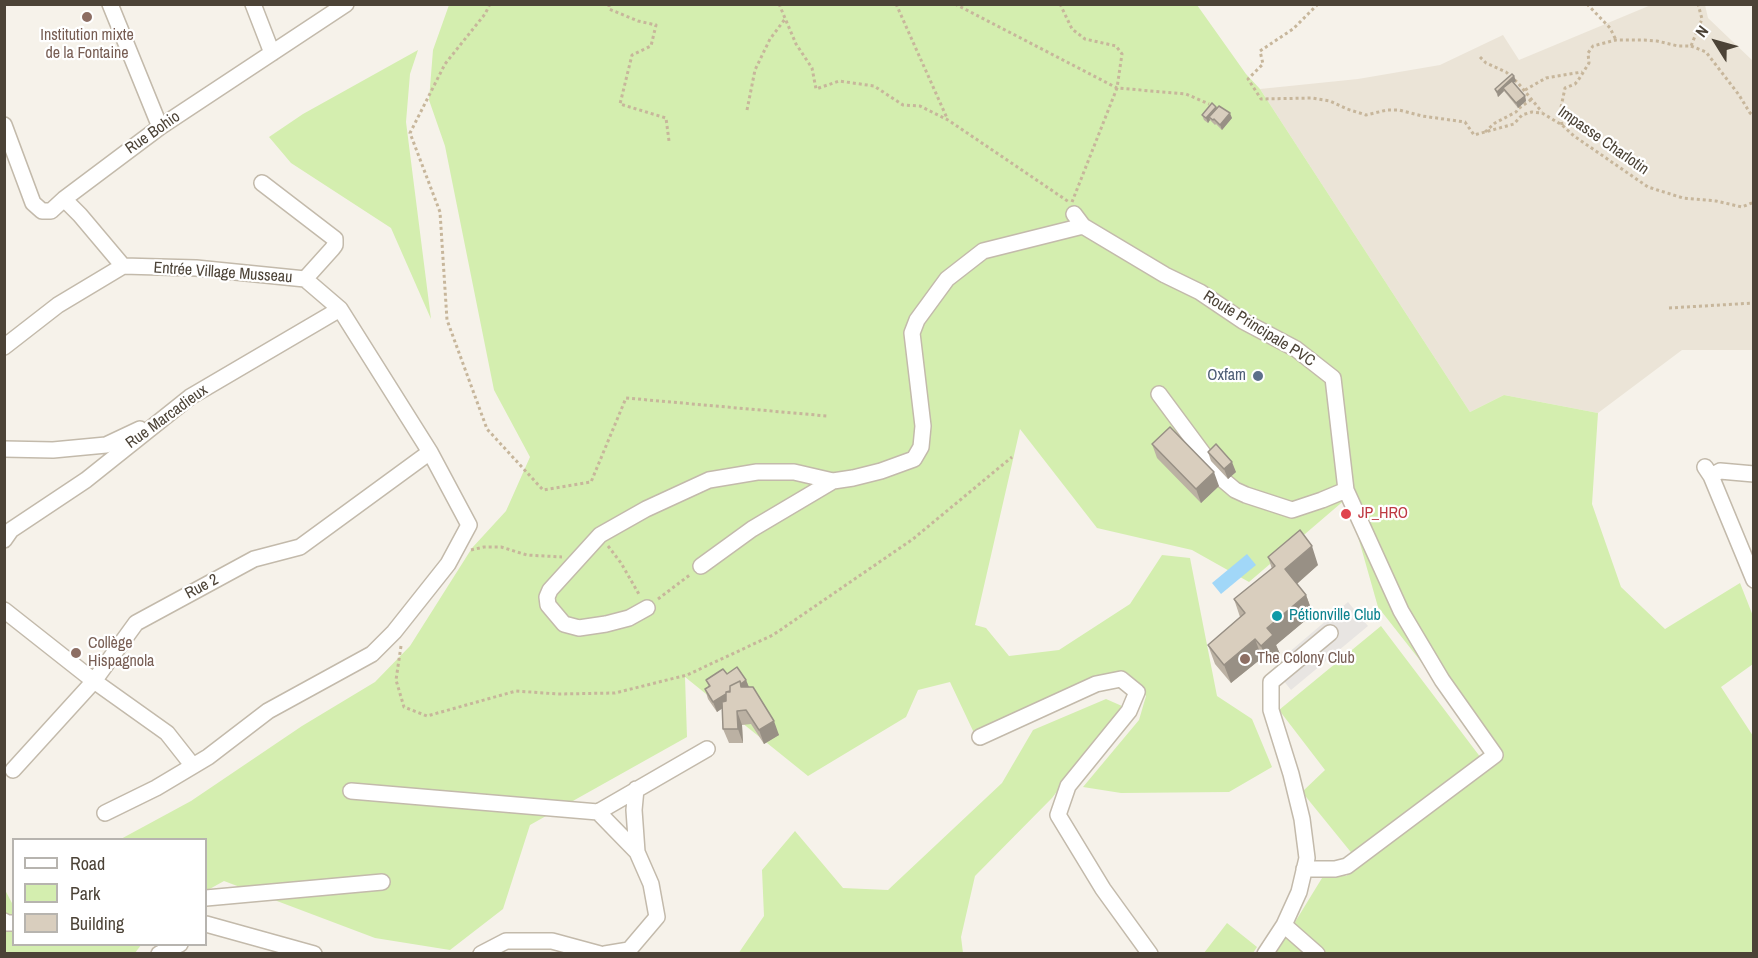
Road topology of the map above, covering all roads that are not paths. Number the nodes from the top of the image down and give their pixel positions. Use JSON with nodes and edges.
{"nodes":[{"id":1,"x":110,"y":4,"type":"edge"},
{"id":2,"x":253,"y":4,"type":"edge"},
{"id":3,"x":346,"y":4,"type":"edge"},
{"id":4,"x":272,"y":53,"type":"junction"},
{"id":5,"x":4,"y":125,"type":"edge"},
{"id":6,"x":160,"y":127,"type":"junction"},
{"id":7,"x":262,"y":183,"type":"dead end"},
{"id":8,"x":63,"y":199,"type":"junction"},
{"id":9,"x":123,"y":266,"type":"junction"},
{"id":10,"x":305,"y":279,"type":"junction"},
{"id":11,"x":340,"y":309,"type":"junction"},
{"id":12,"x":4,"y":347,"type":"edge"},
{"id":13,"x":1159,"y":394,"type":"dead end"},
{"id":14,"x":162,"y":419,"type":"junction"},
{"id":15,"x":4,"y":450,"type":"edge"},
{"id":16,"x":430,"y":452,"type":"junction"},
{"id":17,"x":1754,"y":474,"type":"edge"},
{"id":18,"x":833,"y":481,"type":"junction"},
{"id":19,"x":1346,"y":490,"type":"junction"},
{"id":20,"x":4,"y":540,"type":"edge"},
{"id":21,"x":701,"y":566,"type":"road end"},
{"id":22,"x":1754,"y":580,"type":"edge"},
{"id":23,"x":647,"y":608,"type":"road end"},
{"id":24,"x":4,"y":610,"type":"edge"},
{"id":25,"x":1330,"y":633,"type":"dead end"},
{"id":26,"x":94,"y":681,"type":"junction"},
{"id":27,"x":980,"y":737,"type":"dead end"},
{"id":28,"x":707,"y":749,"type":"dead end"},
{"id":29,"x":193,"y":766,"type":"junction"},
{"id":30,"x":13,"y":770,"type":"dead end"},
{"id":31,"x":636,"y":789,"type":"junction"},
{"id":32,"x":351,"y":791,"type":"dead end"},
{"id":33,"x":598,"y":812,"type":"junction"},
{"id":34,"x":105,"y":813,"type":"dead end"},
{"id":35,"x":637,"y":852,"type":"junction"},
{"id":36,"x":1304,"y":869,"type":"junction"},
{"id":37,"x":382,"y":882,"type":"dead end"},
{"id":38,"x":207,"y":898,"type":"edge"},
{"id":39,"x":207,"y":924,"type":"edge"},
{"id":40,"x":1284,"y":925,"type":"junction"},
{"id":41,"x":178,"y":946,"type":"edge"},
{"id":42,"x":159,"y":954,"type":"edge"},
{"id":43,"x":314,"y":954,"type":"edge"},
{"id":44,"x":481,"y":954,"type":"edge"},
{"id":45,"x":600,"y":954,"type":"edge"},
{"id":46,"x":605,"y":954,"type":"edge"},
{"id":47,"x":1150,"y":954,"type":"edge"},
{"id":48,"x":1265,"y":954,"type":"edge"},
{"id":49,"x":1317,"y":954,"type":"edge"}],
"edges":[{"from":1,"to":6,"type":"street"},
{"from":2,"to":4,"type":"street"},
{"from":3,"to":4,"type":"street","name":"Rue Bohio"},
{"from":4,"to":6,"type":"street","name":"Rue Bohio"},
{"from":5,"to":8,"type":"street","name":"Rue Bohio"},
{"from":6,"to":8,"type":"street","name":"Rue Bohio"},
{"from":7,"to":10,"type":"street"},
{"from":8,"to":9,"type":"street"},
{"from":9,"to":10,"type":"street","name":"Entrée Village Musseau"},
{"from":9,"to":12,"type":"street"},
{"from":10,"to":11,"type":"street","name":"Entrée Village Musseau"},
{"from":11,"to":14,"type":"street","name":"Rue Marcadieux"},
{"from":11,"to":16,"type":"street","name":"Entrée Village Musseau"},
{"from":13,"to":19,"type":"street"},
{"from":14,"to":15,"type":"street"},
{"from":14,"to":20,"type":"street","name":"Rue Marcadieux"},
{"from":16,"to":26,"type":"street","name":"Rue 2"},
{"from":16,"to":29,"type":"street","name":"Entrée Village Musseau"},
{"from":17,"to":22,"type":"street"},
{"from":18,"to":19,"type":"street","name":"Route Principale PVC"},
{"from":18,"to":21,"type":"street"},
{"from":18,"to":23,"type":"street"},
{"from":19,"to":36,"type":"street","name":"Route Principale PVC"},
{"from":24,"to":26,"type":"street"},
{"from":25,"to":36,"type":"street"},
{"from":26,"to":29,"type":"street"},
{"from":26,"to":30,"type":"street","name":"Rue 2"},
{"from":27,"to":47,"type":"street"},
{"from":28,"to":31,"type":"street"},
{"from":29,"to":34,"type":"street"},
{"from":31,"to":33,"type":"street"},
{"from":31,"to":35,"type":"street"},
{"from":32,"to":33,"type":"street"},
{"from":33,"to":35,"type":"street"},
{"from":35,"to":46,"type":"street"},
{"from":36,"to":40,"type":"street"},
{"from":37,"to":38,"type":"street"},
{"from":39,"to":43,"type":"street"},
{"from":40,"to":48,"type":"street"},
{"from":40,"to":49,"type":"street"},
{"from":41,"to":42,"type":"street"},
{"from":44,"to":45,"type":"street"}]}
